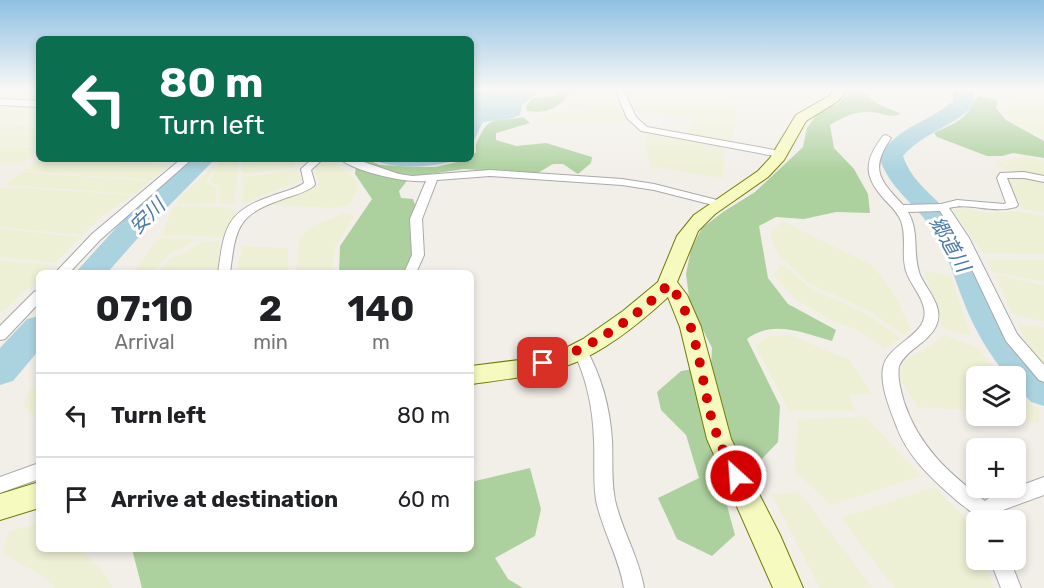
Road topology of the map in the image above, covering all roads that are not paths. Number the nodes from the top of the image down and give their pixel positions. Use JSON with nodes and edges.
{"nodes":[{"id":1,"x":631,"y":116,"type":"edge"},
{"id":2,"x":803,"y":116,"type":"edge"},
{"id":3,"x":886,"y":138,"type":"dead end"},
{"id":4,"x":780,"y":154,"type":"junction"},
{"id":5,"x":184,"y":162,"type":"edge"},
{"id":6,"x":314,"y":162,"type":"edge"},
{"id":7,"x":354,"y":162,"type":"edge"},
{"id":8,"x":433,"y":177,"type":"junction"},
{"id":9,"x":1044,"y":179,"type":"edge"},
{"id":10,"x":721,"y":204,"type":"junction"},
{"id":11,"x":939,"y":207,"type":"junction"},
{"id":12,"x":901,"y":209,"type":"junction"},
{"id":13,"x":64,"y":270,"type":"edge"},
{"id":14,"x":225,"y":270,"type":"edge"},
{"id":15,"x":411,"y":270,"type":"edge"},
{"id":16,"x":668,"y":285,"type":"junction"},
{"id":17,"x":36,"y":299,"type":"edge"},
{"id":18,"x":0,"y":335,"type":"edge"},
{"id":19,"x":580,"y":351,"type":"junction"},
{"id":20,"x":474,"y":375,"type":"edge"},
{"id":21,"x":1044,"y":376,"type":"edge"},
{"id":22,"x":36,"y":472,"type":"edge"},
{"id":23,"x":0,"y":485,"type":"edge"},
{"id":24,"x":1044,"y":486,"type":"edge"},
{"id":25,"x":36,"y":496,"type":"edge"},
{"id":26,"x":0,"y":507,"type":"edge"},
{"id":27,"x":979,"y":510,"type":"edge"},
{"id":28,"x":992,"y":510,"type":"edge"},
{"id":29,"x":1004,"y":570,"type":"edge"},
{"id":30,"x":634,"y":588,"type":"edge"},
{"id":31,"x":788,"y":588,"type":"edge"},
{"id":32,"x":1011,"y":588,"type":"edge"}],
"edges":[{"from":1,"to":4,"type":"street"},
{"from":2,"to":4,"type":"street"},
{"from":3,"to":12,"type":"street"},
{"from":4,"to":10,"type":"street"},
{"from":5,"to":13,"type":"street"},
{"from":6,"to":14,"type":"street"},
{"from":7,"to":8,"type":"street"},
{"from":8,"to":10,"type":"street"},
{"from":8,"to":15,"type":"street"},
{"from":9,"to":11,"type":"street"},
{"from":10,"to":16,"type":"street"},
{"from":11,"to":12,"type":"street"},
{"from":11,"to":21,"type":"street"},
{"from":12,"to":27,"type":"street"},
{"from":16,"to":19,"type":"street"},
{"from":16,"to":31,"type":"street"},
{"from":17,"to":18,"type":"street"},
{"from":19,"to":20,"type":"street"},
{"from":19,"to":30,"type":"street"},
{"from":22,"to":23,"type":"street"},
{"from":24,"to":28,"type":"street"},
{"from":25,"to":26,"type":"street"},
{"from":29,"to":32,"type":"street"}]}
